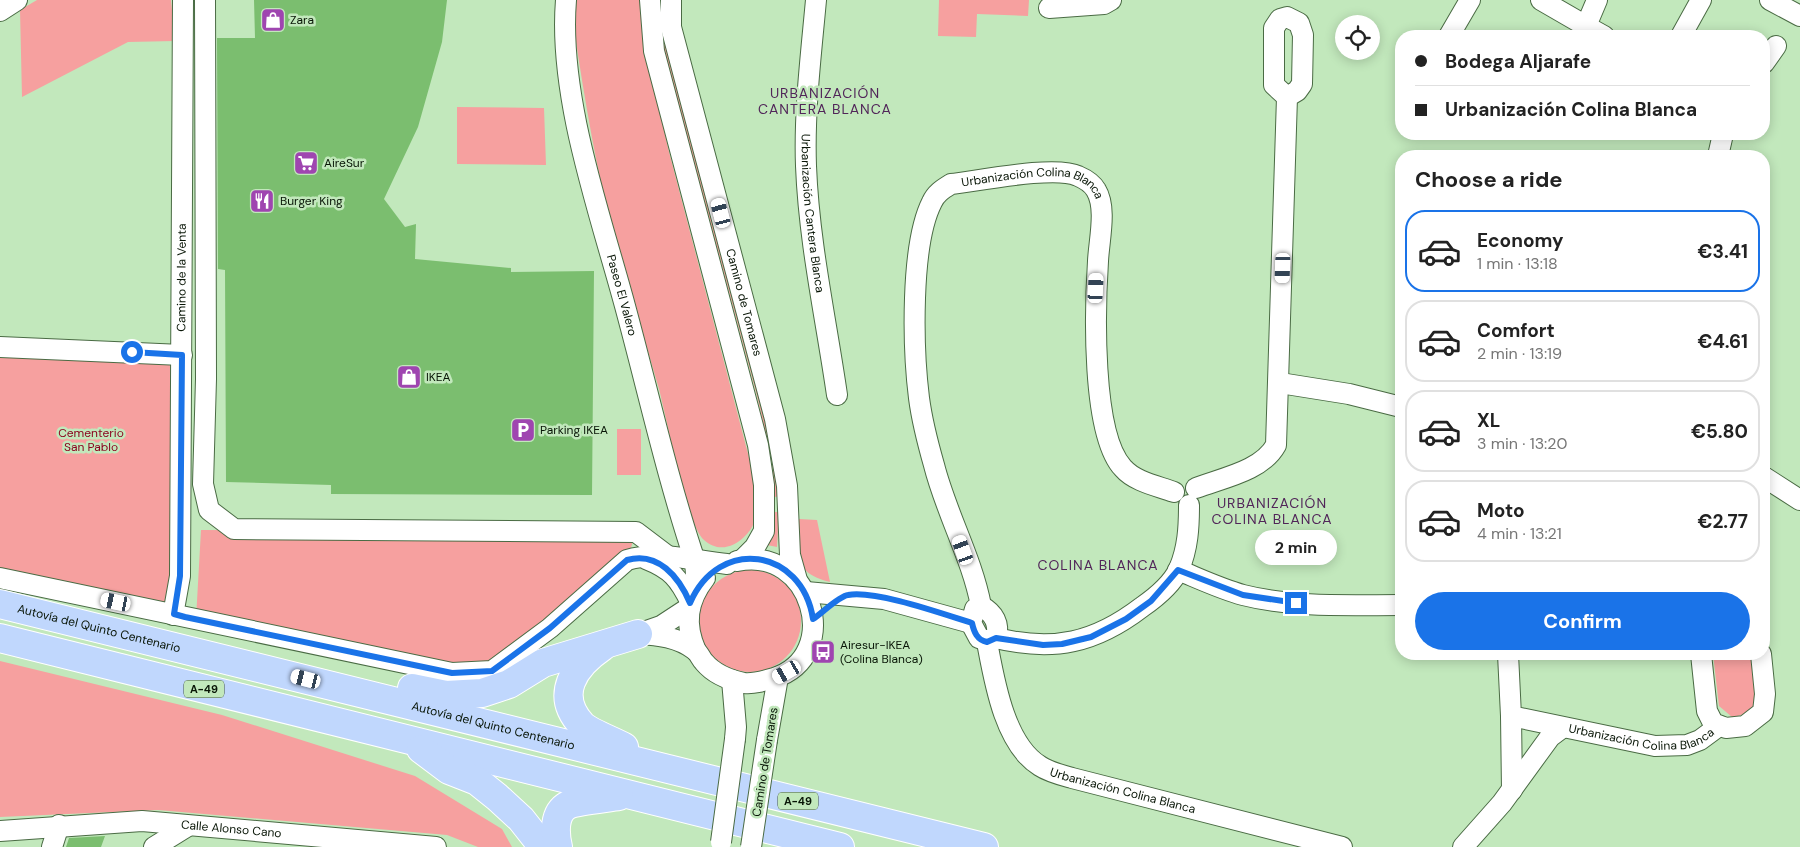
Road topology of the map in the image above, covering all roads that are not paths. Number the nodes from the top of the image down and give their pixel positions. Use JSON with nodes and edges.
{"nodes":[{"id":1,"x":17,"y":0,"type":"edge"},
{"id":2,"x":183,"y":0,"type":"edge"},
{"id":3,"x":206,"y":0,"type":"edge"},
{"id":4,"x":566,"y":0,"type":"edge"},
{"id":5,"x":650,"y":0,"type":"edge"},
{"id":6,"x":671,"y":0,"type":"edge"},
{"id":7,"x":816,"y":0,"type":"edge"},
{"id":8,"x":1111,"y":0,"type":"edge"},
{"id":9,"x":1470,"y":0,"type":"edge"},
{"id":10,"x":1541,"y":0,"type":"edge"},
{"id":11,"x":1597,"y":0,"type":"edge"},
{"id":12,"x":1701,"y":0,"type":"edge"},
{"id":13,"x":1770,"y":0,"type":"edge"},
{"id":14,"x":1049,"y":8,"type":"dead end"},
{"id":15,"x":0,"y":11,"type":"edge"},
{"id":16,"x":1800,"y":16,"type":"edge"},
{"id":17,"x":1586,"y":26,"type":"junction"},
{"id":18,"x":1452,"y":30,"type":"edge"},
{"id":19,"x":1593,"y":30,"type":"edge"},
{"id":20,"x":1684,"y":30,"type":"edge"},
{"id":21,"x":1776,"y":46,"type":"dead end"},
{"id":22,"x":1770,"y":54,"type":"edge"},
{"id":23,"x":1287,"y":97,"type":"dead end"},
{"id":24,"x":0,"y":347,"type":"edge"},
{"id":25,"x":182,"y":355,"type":"junction"},
{"id":26,"x":1280,"y":382,"type":"junction"},
{"id":27,"x":837,"y":395,"type":"dead end"},
{"id":28,"x":1395,"y":406,"type":"edge"},
{"id":29,"x":1770,"y":481,"type":"edge"},
{"id":30,"x":1186,"y":495,"type":"junction"},
{"id":31,"x":1800,"y":500,"type":"edge"},
{"id":32,"x":640,"y":556,"type":"junction"},
{"id":33,"x":669,"y":557,"type":"junction"},
{"id":34,"x":695,"y":561,"type":"junction"},
{"id":35,"x":735,"y":561,"type":"junction"},
{"id":36,"x":1178,"y":570,"type":"junction"},
{"id":37,"x":0,"y":578,"type":"edge"},
{"id":38,"x":802,"y":586,"type":"junction"},
{"id":39,"x":846,"y":595,"type":"junction"},
{"id":40,"x":693,"y":599,"type":"junction"},
{"id":41,"x":0,"y":604,"type":"edge"},
{"id":42,"x":1395,"y":605,"type":"edge"},
{"id":43,"x":174,"y":614,"type":"junction"},
{"id":44,"x":976,"y":615,"type":"junction"},
{"id":45,"x":813,"y":619,"type":"junction"},
{"id":46,"x":638,"y":634,"type":"junction"},
{"id":47,"x":0,"y":638,"type":"edge"},
{"id":48,"x":992,"y":640,"type":"junction"},
{"id":49,"x":609,"y":642,"type":"junction"},
{"id":50,"x":696,"y":650,"type":"junction"},
{"id":51,"x":1508,"y":660,"type":"edge"},
{"id":52,"x":1702,"y":660,"type":"edge"},
{"id":53,"x":1761,"y":660,"type":"edge"},
{"id":54,"x":268,"y":670,"type":"junction"},
{"id":55,"x":778,"y":677,"type":"junction"},
{"id":56,"x":732,"y":680,"type":"junction"},
{"id":57,"x":1511,"y":716,"type":"junction"},
{"id":58,"x":1719,"y":726,"type":"junction"},
{"id":59,"x":1562,"y":728,"type":"junction"},
{"id":60,"x":408,"y":740,"type":"junction"},
{"id":61,"x":660,"y":767,"type":"junction"},
{"id":62,"x":1512,"y":790,"type":"junction"},
{"id":63,"x":626,"y":794,"type":"junction"},
{"id":64,"x":142,"y":821,"type":"junction"},
{"id":65,"x":59,"y":826,"type":"junction"},
{"id":66,"x":188,"y":826,"type":"junction"},
{"id":67,"x":0,"y":831,"type":"edge"},
{"id":68,"x":333,"y":843,"type":"edge"},
{"id":69,"x":720,"y":845,"type":"edge"},
{"id":70,"x":52,"y":847,"type":"edge"},
{"id":71,"x":153,"y":847,"type":"edge"},
{"id":72,"x":436,"y":847,"type":"edge"},
{"id":73,"x":543,"y":847,"type":"edge"},
{"id":74,"x":558,"y":847,"type":"edge"},
{"id":75,"x":751,"y":847,"type":"edge"},
{"id":76,"x":840,"y":847,"type":"edge"},
{"id":77,"x":984,"y":847,"type":"edge"},
{"id":78,"x":1342,"y":847,"type":"edge"},
{"id":79,"x":1463,"y":847,"type":"edge"}],
"edges":[{"from":1,"to":15,"type":"street"},
{"from":2,"to":25,"type":"street","name":"Camino de la Venta"},
{"from":3,"to":33,"type":"street"},
{"from":4,"to":34,"type":"street","name":"Paseo El Valero"},
{"from":5,"to":35,"type":"street","name":"Camino de Tomares"},
{"from":6,"to":38,"type":"street","name":"Camino de Tomares"},
{"from":7,"to":27,"type":"street","name":"Urbanización Cantera Blanca"},
{"from":8,"to":14,"type":"street"},
{"from":9,"to":18,"type":"street"},
{"from":10,"to":17,"type":"street"},
{"from":11,"to":17,"type":"street"},
{"from":12,"to":20,"type":"street"},
{"from":13,"to":16,"type":"street"},
{"from":17,"to":19,"type":"street"},
{"from":21,"to":22,"type":"street"},
{"from":23,"to":26,"type":"street"},
{"from":24,"to":25,"type":"street"},
{"from":25,"to":43,"type":"street","name":"Camino de la Venta"},
{"from":26,"to":28,"type":"street"},
{"from":26,"to":30,"type":"street"},
{"from":29,"to":31,"type":"street"},
{"from":30,"to":36,"type":"street"},
{"from":30,"to":44,"type":"street","name":"Urbanización Colina Blanca"},
{"from":32,"to":33,"type":"street"},
{"from":32,"to":40,"type":"street"},
{"from":32,"to":43,"type":"street"},
{"from":33,"to":34,"type":"street"},
{"from":34,"to":35,"type":"street"},
{"from":34,"to":40,"type":"street","name":"Paseo El Valero"},
{"from":35,"to":38,"type":"street"},
{"from":35,"to":40,"type":"street"},
{"from":36,"to":42,"type":"street"},
{"from":36,"to":48,"type":"street"},
{"from":37,"to":43,"type":"street"},
{"from":38,"to":39,"type":"street"},
{"from":38,"to":45,"type":"street"},
{"from":39,"to":44,"type":"street"},
{"from":39,"to":45,"type":"street"},
{"from":40,"to":46,"type":"street"},
{"from":40,"to":50,"type":"street"},
{"from":41,"to":54,"type":"highway","name":"Autovía del Quinto Centenario","number":"A-49"},
{"from":44,"to":48,"type":"street","name":"Urbanización Colina Blanca"},
{"from":45,"to":55,"type":"street"},
{"from":46,"to":49,"type":"highway"},
{"from":46,"to":50,"type":"street"},
{"from":47,"to":60,"type":"highway","number":"A-49"},
{"from":48,"to":78,"type":"street","name":"Urbanización Colina Blanca"},
{"from":49,"to":54,"type":"highway"},
{"from":49,"to":61,"type":"highway"},
{"from":50,"to":56,"type":"street"},
{"from":51,"to":57,"type":"street"},
{"from":52,"to":58,"type":"street","name":"Urbanización Colina Blanca"},
{"from":53,"to":58,"type":"street","name":"Urbanización Colina Blanca"},
{"from":54,"to":61,"type":"highway","name":"Autovía del Quinto Centenario","number":"A-49"},
{"from":55,"to":56,"type":"street"},
{"from":55,"to":75,"type":"street","name":"Camino de Tomares","bridge":true},
{"from":56,"to":69,"type":"street","bridge":true},
{"from":57,"to":59,"type":"street","name":"Urbanización Colina Blanca"},
{"from":57,"to":62,"type":"street"},
{"from":58,"to":59,"type":"street","name":"Urbanización Colina Blanca"},
{"from":59,"to":62,"type":"street","name":"Urbanización Colina Blanca"},
{"from":60,"to":63,"type":"highway","number":"A-49"},
{"from":60,"to":73,"type":"highway"},
{"from":61,"to":77,"type":"highway","name":"Autovía del Quinto Centenario","number":"A-49"},
{"from":62,"to":79,"type":"street","name":"Urbanización Colina Blanca"},
{"from":63,"to":74,"type":"highway"},
{"from":63,"to":76,"type":"highway","number":"A-49"},
{"from":64,"to":65,"type":"street","name":"Calle Alonso Cano"},
{"from":64,"to":66,"type":"street","name":"Calle Alonso Cano"},
{"from":64,"to":71,"type":"street"},
{"from":65,"to":67,"type":"street","name":"Calle Alonso Cano"},
{"from":65,"to":70,"type":"street"},
{"from":66,"to":68,"type":"street","name":"Calle Alonso Cano"},
{"from":66,"to":71,"type":"street"},
{"from":68,"to":72,"type":"street","name":"Calle Alonso Cano"}]}
